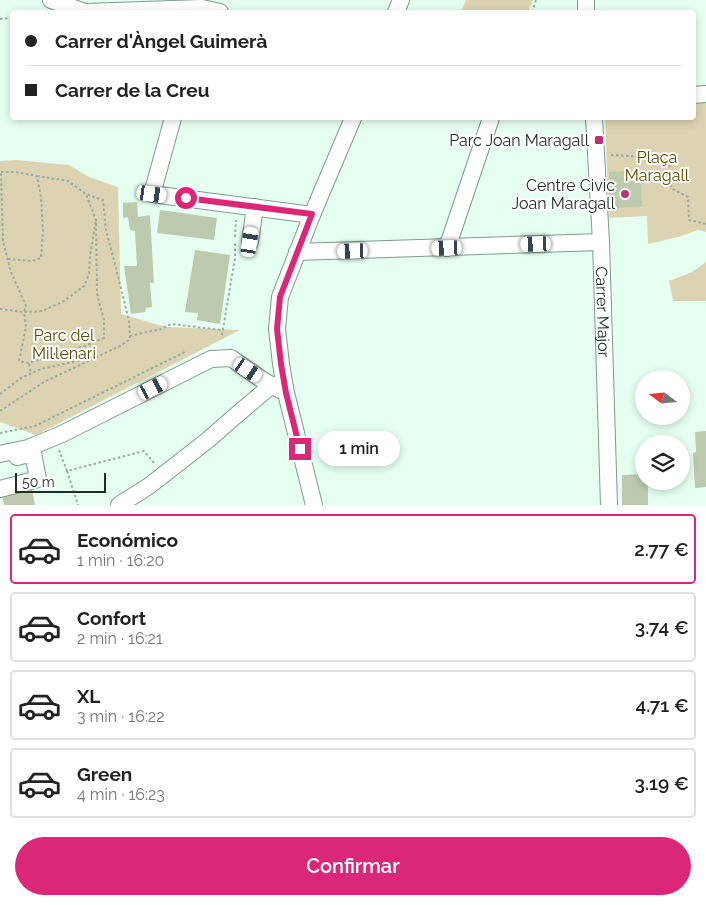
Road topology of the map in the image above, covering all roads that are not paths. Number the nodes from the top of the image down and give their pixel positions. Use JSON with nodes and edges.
{"nodes":[{"id":1,"x":51,"y":0,"type":"edge"},
{"id":2,"x":203,"y":7,"type":"edge"},
{"id":3,"x":80,"y":10,"type":"edge"},
{"id":4,"x":133,"y":10,"type":"edge"},
{"id":5,"x":172,"y":120,"type":"edge"},
{"id":6,"x":352,"y":120,"type":"edge"},
{"id":7,"x":490,"y":120,"type":"edge"},
{"id":8,"x":594,"y":120,"type":"edge"},
{"id":9,"x":260,"y":208,"type":"junction"},
{"id":10,"x":312,"y":214,"type":"junction"},
{"id":11,"x":254,"y":241,"type":"dead end"},
{"id":12,"x":600,"y":242,"type":"junction"},
{"id":13,"x":447,"y":248,"type":"junction"},
{"id":14,"x":297,"y":252,"type":"junction"},
{"id":15,"x":279,"y":389,"type":"junction"},
{"id":16,"x":0,"y":454,"type":"edge"},
{"id":17,"x":0,"y":461,"type":"edge"},
{"id":18,"x":0,"y":489,"type":"edge"},
{"id":19,"x":120,"y":505,"type":"edge"},
{"id":20,"x":314,"y":505,"type":"edge"},
{"id":21,"x":609,"y":505,"type":"edge"}],
"edges":[{"from":1,"to":3,"type":"street"},
{"from":2,"to":4,"type":"street"},
{"from":5,"to":9,"type":"street"},
{"from":6,"to":10,"type":"street"},
{"from":7,"to":13,"type":"street"},
{"from":8,"to":12,"type":"street","name":"Carrer Major"},
{"from":9,"to":10,"type":"street"},
{"from":9,"to":11,"type":"street"},
{"from":10,"to":14,"type":"street"},
{"from":12,"to":13,"type":"street"},
{"from":12,"to":21,"type":"street","name":"Carrer Major"},
{"from":13,"to":14,"type":"street"},
{"from":14,"to":15,"type":"street"},
{"from":15,"to":16,"type":"street"},
{"from":15,"to":19,"type":"street"},
{"from":15,"to":20,"type":"street"},
{"from":17,"to":18,"type":"street"}]}
